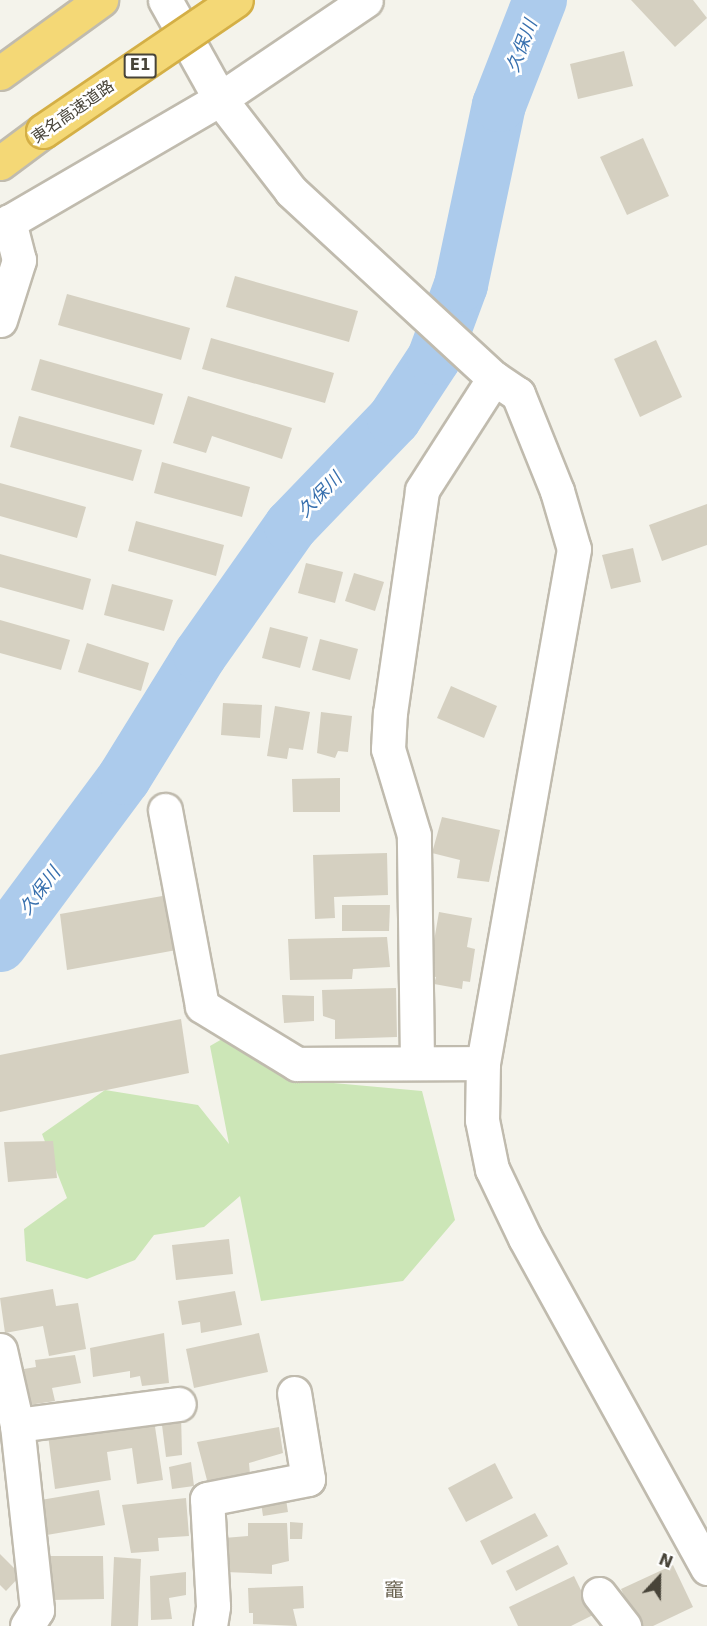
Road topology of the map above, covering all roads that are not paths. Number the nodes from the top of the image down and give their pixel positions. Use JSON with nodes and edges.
{"nodes":[{"id":1,"x":101,"y":0,"type":"edge"},
{"id":2,"x":165,"y":0,"type":"edge"},
{"id":3,"x":236,"y":0,"type":"edge"},
{"id":4,"x":366,"y":0,"type":"edge"},
{"id":5,"x":4,"y":70,"type":"edge"},
{"id":6,"x":220,"y":99,"type":"junction"},
{"id":7,"x":0,"y":163,"type":"edge"},
{"id":8,"x":4,"y":224,"type":"edge"},
{"id":9,"x":0,"y":320,"type":"edge"},
{"id":10,"x":494,"y":378,"type":"junction"},
{"id":11,"x":165,"y":810,"type":"dead end"},
{"id":12,"x":417,"y":1061,"type":"junction"},
{"id":13,"x":483,"y":1063,"type":"junction"},
{"id":14,"x":0,"y":1350,"type":"edge"},
{"id":15,"x":294,"y":1393,"type":"dead end"},
{"id":16,"x":179,"y":1404,"type":"dead end"},
{"id":17,"x":17,"y":1425,"type":"junction"},
{"id":18,"x":707,"y":1568,"type":"edge"},
{"id":19,"x":599,"y":1594,"type":"dead end"},
{"id":20,"x":27,"y":1626,"type":"edge"},
{"id":21,"x":210,"y":1626,"type":"edge"},
{"id":22,"x":624,"y":1626,"type":"edge"}],
"edges":[{"from":1,"to":5,"type":"highway"},
{"from":2,"to":6,"type":"street"},
{"from":3,"to":7,"type":"highway","name":"東名高速道路","number":"E1","bridge":true},
{"from":4,"to":6,"type":"street"},
{"from":6,"to":8,"type":"street"},
{"from":6,"to":10,"type":"street"},
{"from":8,"to":9,"type":"street"},
{"from":10,"to":12,"type":"street"},
{"from":10,"to":13,"type":"street"},
{"from":11,"to":12,"type":"street"},
{"from":12,"to":13,"type":"street"},
{"from":13,"to":18,"type":"street"},
{"from":14,"to":17,"type":"street"},
{"from":15,"to":21,"type":"street"},
{"from":16,"to":17,"type":"street"},
{"from":17,"to":20,"type":"street"},
{"from":19,"to":22,"type":"street"}]}
